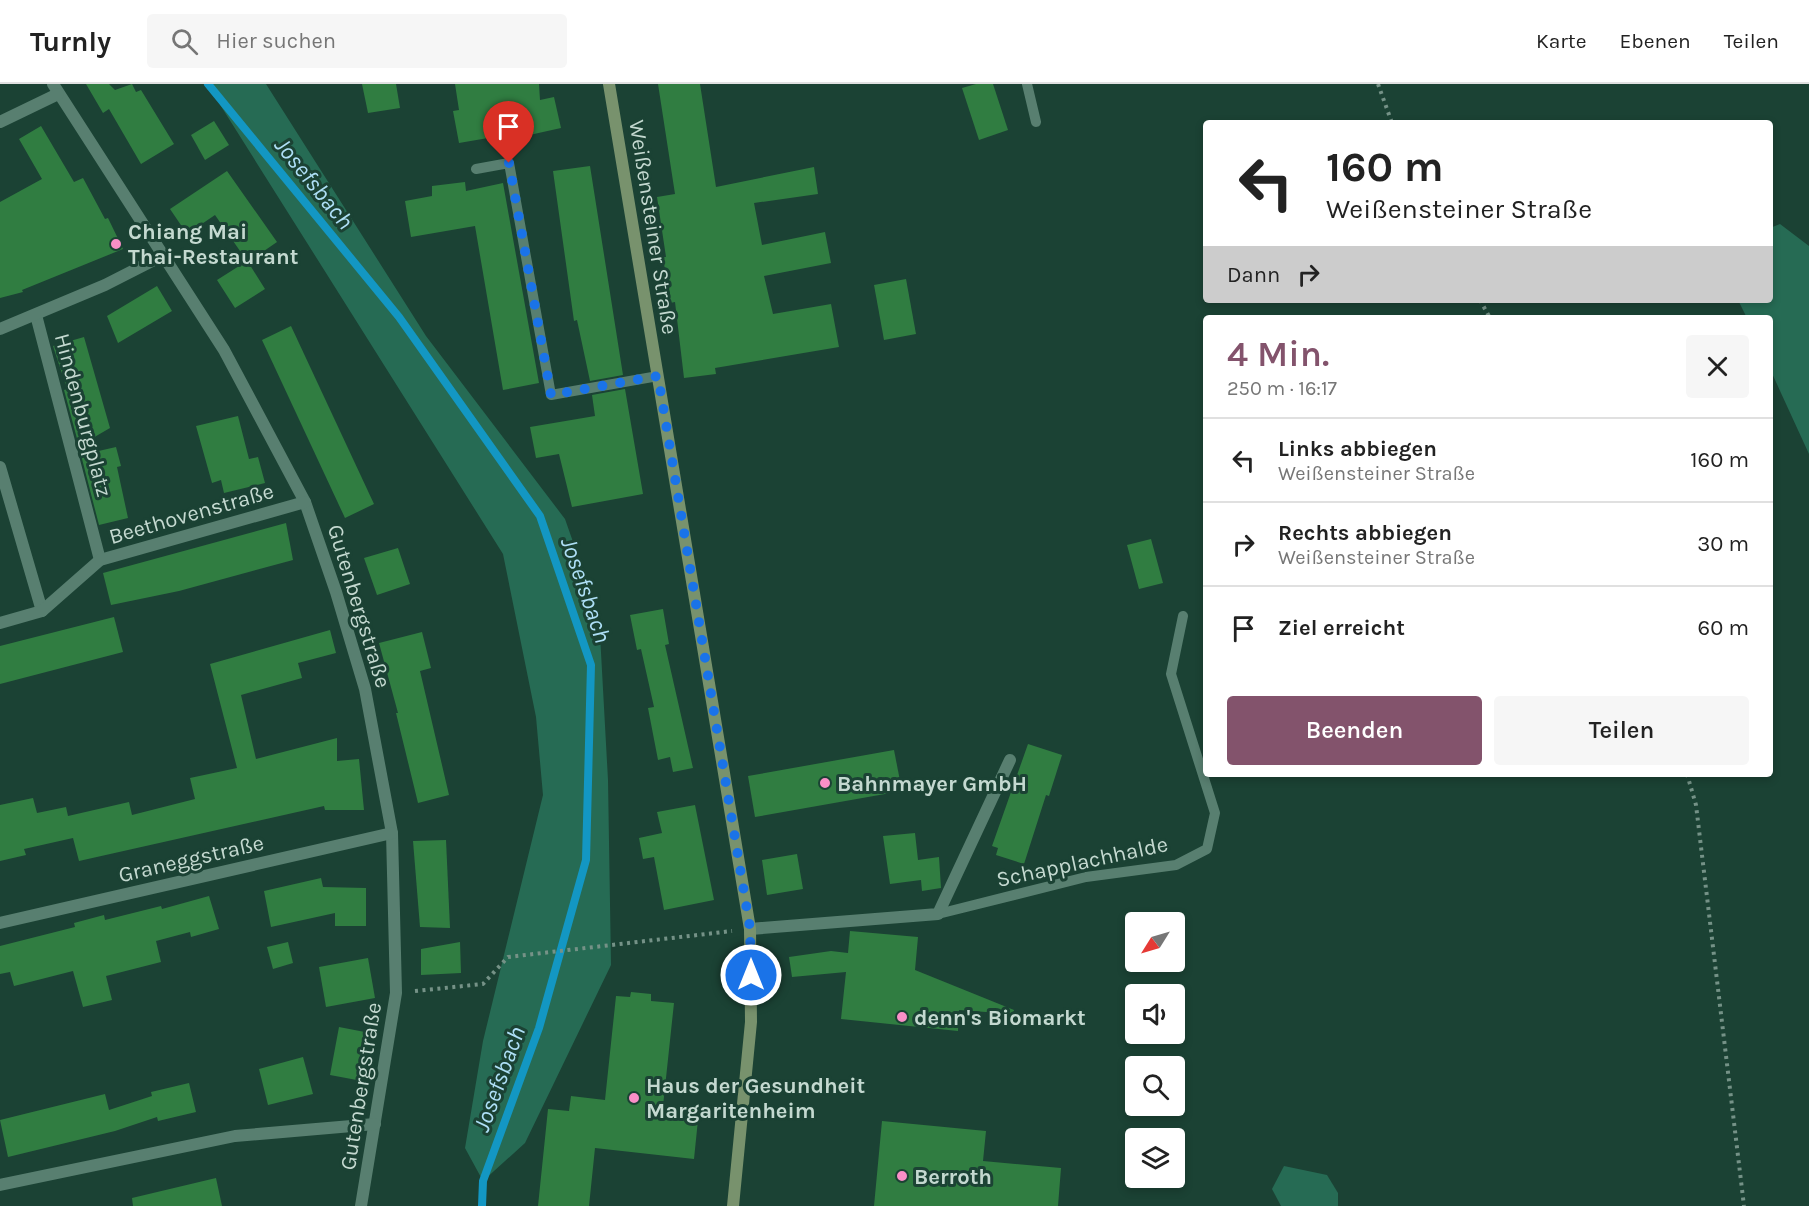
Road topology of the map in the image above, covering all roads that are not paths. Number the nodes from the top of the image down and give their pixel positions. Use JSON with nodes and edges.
{"nodes":[{"id":1,"x":609,"y":84,"type":"edge"},
{"id":2,"x":1027,"y":84,"type":"edge"},
{"id":3,"x":56,"y":89,"type":"edge"},
{"id":4,"x":0,"y":122,"type":"edge"},
{"id":5,"x":1036,"y":122,"type":"dead end"},
{"id":6,"x":476,"y":169,"type":"dead end"},
{"id":7,"x":162,"y":256,"type":"junction"},
{"id":8,"x":36,"y":315,"type":"junction"},
{"id":9,"x":0,"y":329,"type":"edge"},
{"id":10,"x":658,"y":376,"type":"junction"},
{"id":11,"x":0,"y":467,"type":"edge"},
{"id":12,"x":305,"y":502,"type":"junction"},
{"id":13,"x":100,"y":560,"type":"junction"},
{"id":14,"x":42,"y":611,"type":"junction"},
{"id":15,"x":1184,"y":616,"type":"dead end"},
{"id":16,"x":0,"y":623,"type":"edge"},
{"id":17,"x":1010,"y":760,"type":"dead end"},
{"id":18,"x":1203,"y":775,"type":"edge"},
{"id":19,"x":1204,"y":777,"type":"edge"},
{"id":20,"x":392,"y":833,"type":"junction"},
{"id":21,"x":938,"y":914,"type":"junction"},
{"id":22,"x":0,"y":923,"type":"edge"},
{"id":23,"x":750,"y":928,"type":"junction"},
{"id":24,"x":375,"y":1124,"type":"junction"},
{"id":25,"x":0,"y":1185,"type":"edge"},
{"id":26,"x":361,"y":1206,"type":"edge"},
{"id":27,"x":733,"y":1206,"type":"edge"}],
"edges":[{"from":1,"to":10,"type":"main road","name":"Weißensteiner Straße"},
{"from":2,"to":5,"type":"lane"},
{"from":3,"to":4,"type":"street"},
{"from":3,"to":7,"type":"street","name":"Gutenbergstraße"},
{"from":6,"to":10,"type":"lane"},
{"from":7,"to":8,"type":"street"},
{"from":7,"to":12,"type":"street","name":"Gutenbergstraße"},
{"from":8,"to":9,"type":"street"},
{"from":8,"to":13,"type":"street","name":"Hindenburgplatz"},
{"from":10,"to":23,"type":"main road","name":"Weißensteiner Straße"},
{"from":11,"to":14,"type":"street"},
{"from":12,"to":13,"type":"street","name":"Beethovenstraße"},
{"from":12,"to":20,"type":"street","name":"Gutenbergstraße"},
{"from":13,"to":14,"type":"street","name":"Beethovenstraße"},
{"from":14,"to":16,"type":"street","name":"Beethovenstraße"},
{"from":15,"to":18,"type":"lane","name":"Schapplachhalde"},
{"from":17,"to":21,"type":"street","name":"Schapplachhalde"},
{"from":19,"to":21,"type":"lane","name":"Schapplachhalde"},
{"from":20,"to":22,"type":"street","name":"Graneggstraße"},
{"from":20,"to":24,"type":"street","name":"Gutenbergstraße"},
{"from":21,"to":23,"type":"street","name":"Schapplachhalde"},
{"from":23,"to":27,"type":"main road","name":"Weißensteiner Straße"},
{"from":24,"to":25,"type":"street"},
{"from":24,"to":26,"type":"street","name":"Gutenbergstraße"}]}
